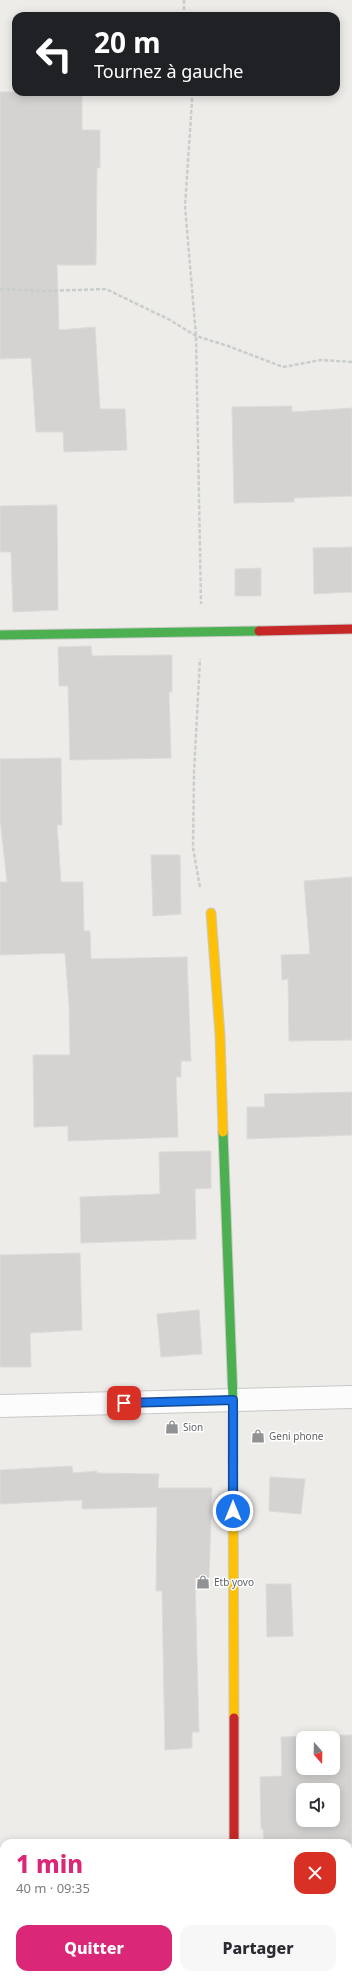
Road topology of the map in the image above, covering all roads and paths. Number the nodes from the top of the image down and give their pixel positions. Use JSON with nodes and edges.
{"nodes":[{"id":1,"x":184,"y":0,"type":"edge"},
{"id":2,"x":184,"y":12,"type":"edge"},
{"id":3,"x":192,"y":96,"type":"edge"},
{"id":4,"x":0,"y":289,"type":"edge"},
{"id":5,"x":196,"y":336,"type":"junction"},
{"id":6,"x":352,"y":362,"type":"edge"},
{"id":7,"x":352,"y":629,"type":"edge"},
{"id":8,"x":202,"y":631,"type":"junction"},
{"id":9,"x":0,"y":635,"type":"edge"},
{"id":10,"x":211,"y":913,"type":"joint"},
{"id":11,"x":352,"y":1397,"type":"edge"},
{"id":12,"x":233,"y":1400,"type":"junction"},
{"id":13,"x":0,"y":1406,"type":"edge"},
{"id":14,"x":234,"y":1839,"type":"edge"}],
"edges":[{"from":1,"to":2,"type":"path"},
{"from":3,"to":5,"type":"path"},
{"from":4,"to":5,"type":"path"},
{"from":5,"to":6,"type":"path"},
{"from":5,"to":8,"type":"path"},
{"from":7,"to":8,"type":"street"},
{"from":8,"to":9,"type":"street"},
{"from":8,"to":10,"type":"path"},
{"from":10,"to":12,"type":"street"},
{"from":11,"to":12,"type":"street"},
{"from":12,"to":13,"type":"street"},
{"from":12,"to":14,"type":"street"}]}
